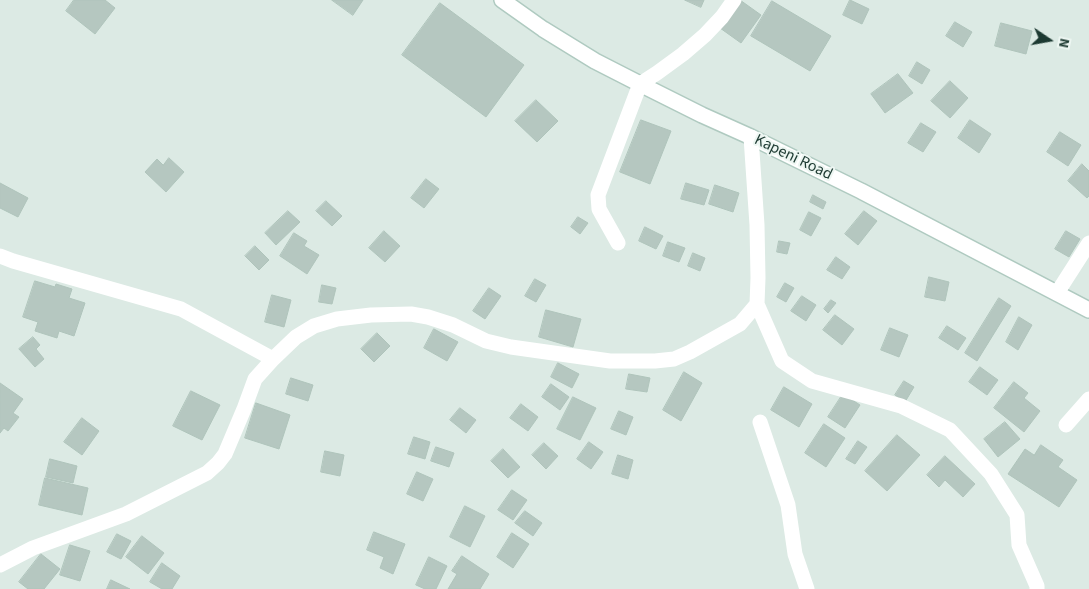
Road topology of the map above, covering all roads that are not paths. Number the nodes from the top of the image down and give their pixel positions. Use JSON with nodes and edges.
{"nodes":[{"id":1,"x":502,"y":0,"type":"edge"},
{"id":2,"x":734,"y":0,"type":"edge"},
{"id":3,"x":640,"y":84,"type":"junction"},
{"id":4,"x":752,"y":137,"type":"junction"},
{"id":5,"x":618,"y":243,"type":"dead end"},
{"id":6,"x":1089,"y":243,"type":"edge"},
{"id":7,"x":0,"y":256,"type":"edge"},
{"id":8,"x":1057,"y":292,"type":"junction"},
{"id":9,"x":757,"y":304,"type":"junction"},
{"id":10,"x":1089,"y":310,"type":"edge"},
{"id":11,"x":273,"y":359,"type":"junction"},
{"id":12,"x":1089,"y":399,"type":"edge"},
{"id":13,"x":760,"y":422,"type":"dead end"},
{"id":14,"x":1066,"y":426,"type":"dead end"},
{"id":15,"x":0,"y":565,"type":"edge"},
{"id":16,"x":808,"y":589,"type":"edge"},
{"id":17,"x":1037,"y":589,"type":"edge"}],
"edges":[{"from":1,"to":3,"type":"street","name":"Kapeni Road"},
{"from":2,"to":3,"type":"street"},
{"from":3,"to":4,"type":"street","name":"Kapeni Road"},
{"from":3,"to":5,"type":"street"},
{"from":4,"to":8,"type":"street","name":"Kapeni Road"},
{"from":4,"to":9,"type":"street"},
{"from":6,"to":8,"type":"street"},
{"from":7,"to":11,"type":"street"},
{"from":8,"to":10,"type":"street","name":"Kapeni Road"},
{"from":9,"to":11,"type":"street"},
{"from":9,"to":17,"type":"street"},
{"from":11,"to":15,"type":"street"},
{"from":12,"to":14,"type":"street"},
{"from":13,"to":16,"type":"street"}]}
